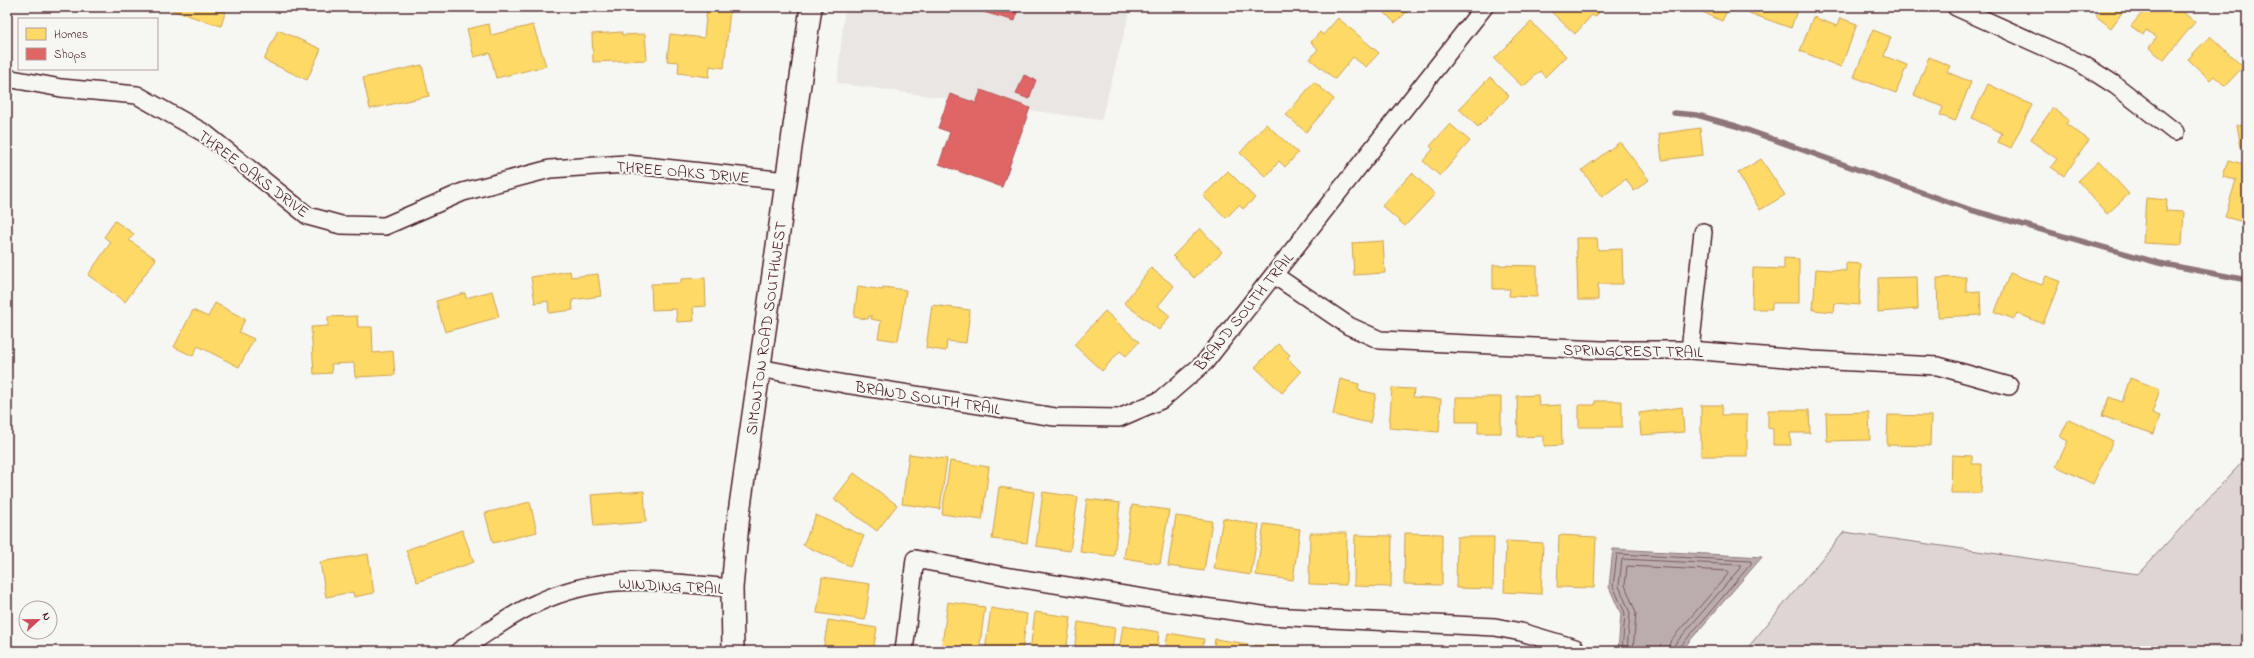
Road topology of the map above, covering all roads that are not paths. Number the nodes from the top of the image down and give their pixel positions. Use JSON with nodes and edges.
{"nodes":[{"id":1,"x":811,"y":7,"type":"edge"},
{"id":2,"x":1484,"y":7,"type":"edge"},
{"id":3,"x":1956,"y":7,"type":"edge"},
{"id":4,"x":7,"y":78,"type":"edge"},
{"id":5,"x":2175,"y":132,"type":"dead end"},
{"id":6,"x":787,"y":181,"type":"junction"},
{"id":7,"x":1703,"y":232,"type":"dead end"},
{"id":8,"x":1274,"y":275,"type":"junction"},
{"id":9,"x":1690,"y":350,"type":"junction"},
{"id":10,"x":759,"y":368,"type":"junction"},
{"id":11,"x":2009,"y":386,"type":"dead end"},
{"id":12,"x":732,"y":588,"type":"junction"},
{"id":13,"x":1575,"y":648,"type":"dead end"},
{"id":14,"x":459,"y":651,"type":"edge"},
{"id":15,"x":733,"y":651,"type":"edge"},
{"id":16,"x":904,"y":651,"type":"edge"}],
"edges":[{"from":1,"to":6,"type":"street","name":"SIMONTON ROAD SOUTHWEST"},
{"from":2,"to":8,"type":"street","name":"BRAND SOUTH TRAIL"},
{"from":3,"to":5,"type":"street"},
{"from":4,"to":6,"type":"street","name":"THREE OAKS DRIVE"},
{"from":6,"to":10,"type":"street","name":"SIMONTON ROAD SOUTHWEST"},
{"from":7,"to":9,"type":"street"},
{"from":8,"to":9,"type":"street","name":"SPRINGCREST TRAIL"},
{"from":8,"to":10,"type":"street","name":"BRAND SOUTH TRAIL"},
{"from":9,"to":11,"type":"street","name":"SPRINGCREST TRAIL"},
{"from":10,"to":12,"type":"street","name":"SIMONTON ROAD SOUTHWEST"},
{"from":12,"to":14,"type":"street","name":"WINDING TRAIL"},
{"from":12,"to":15,"type":"street","name":"SIMONTON ROAD SOUTHWEST"},
{"from":13,"to":16,"type":"street"}]}
